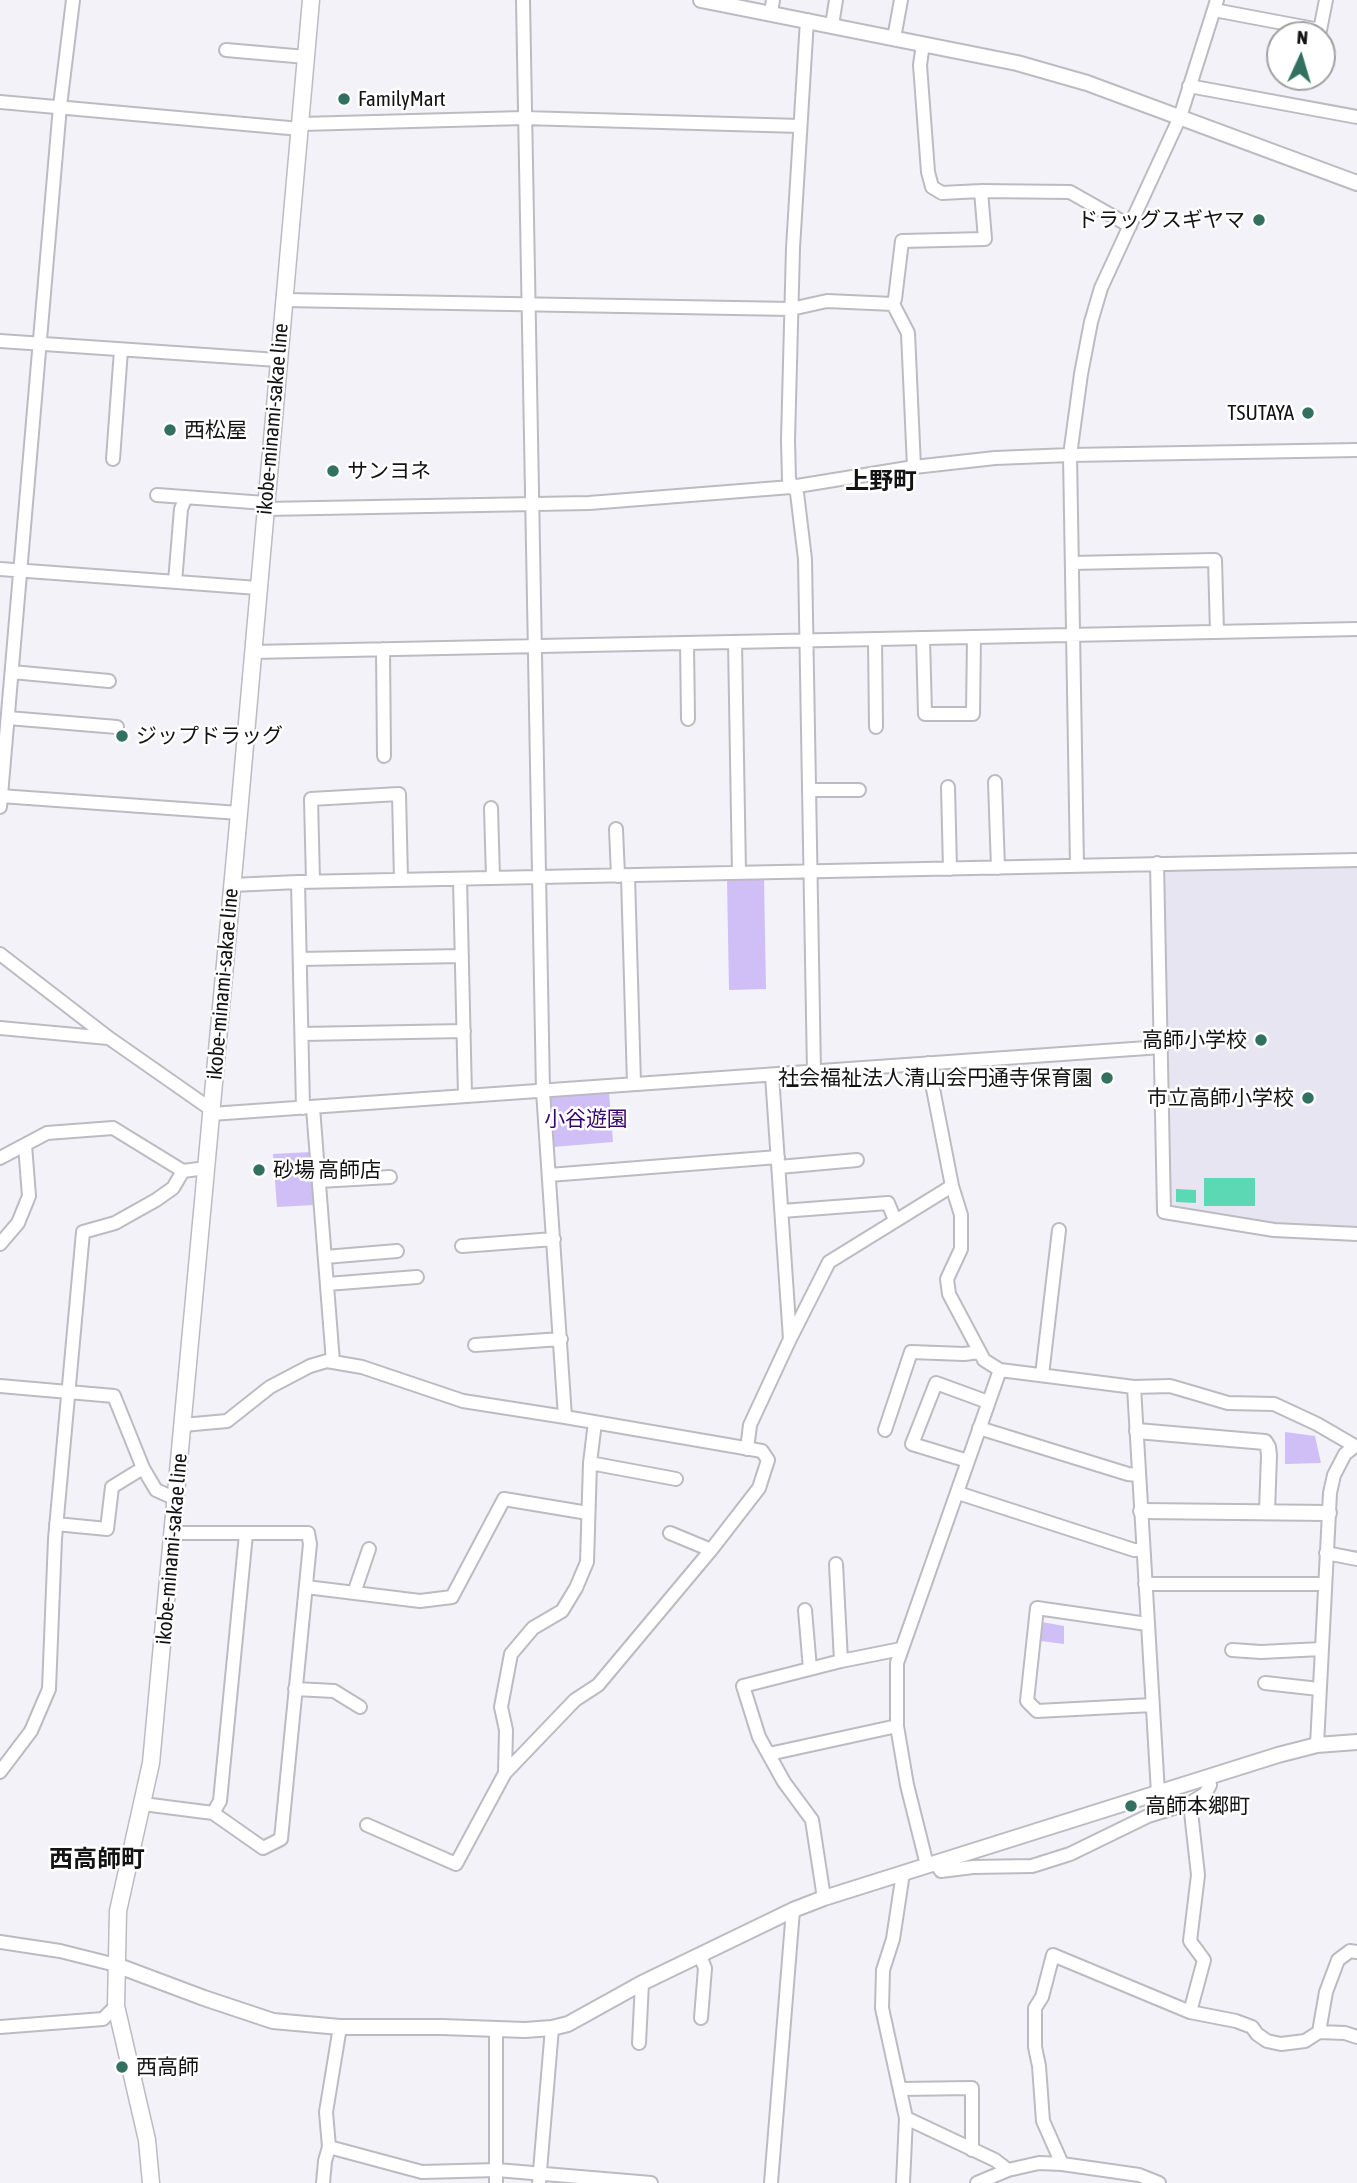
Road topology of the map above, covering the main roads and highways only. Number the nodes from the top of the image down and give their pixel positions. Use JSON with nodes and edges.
{"nodes":[{"id":1,"x":311,"y":0,"type":"edge"},
{"id":2,"x":151,"y":2183,"type":"edge"}],
"edges":[{"from":1,"to":2,"type":"main road","name":"ikobe-minami-sakae line"}]}
